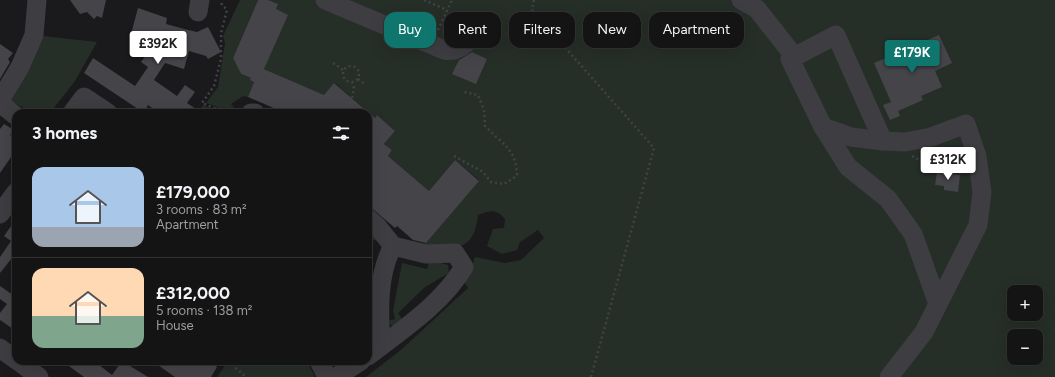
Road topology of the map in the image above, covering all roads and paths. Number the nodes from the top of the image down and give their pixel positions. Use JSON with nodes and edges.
{"nodes":[{"id":1,"x":37,"y":0,"type":"edge"},
{"id":2,"x":221,"y":0,"type":"edge"},
{"id":3,"x":325,"y":0,"type":"edge"},
{"id":4,"x":424,"y":0,"type":"edge"},
{"id":5,"x":452,"y":0,"type":"edge"},
{"id":6,"x":534,"y":0,"type":"edge"},
{"id":7,"x":741,"y":0,"type":"edge"},
{"id":8,"x":447,"y":10,"type":"junction"},
{"id":9,"x":384,"y":26,"type":"edge"},
{"id":10,"x":436,"y":33,"type":"edge"},
{"id":11,"x":436,"y":48,"type":"edge"},
{"id":12,"x":461,"y":48,"type":"edge"},
{"id":13,"x":794,"y":56,"type":"junction"},
{"id":14,"x":333,"y":63,"type":"dead end"},
{"id":15,"x":343,"y":70,"type":"junction"},
{"id":16,"x":358,"y":79,"type":"junction"},
{"id":17,"x":352,"y":83,"type":"junction"},
{"id":18,"x":365,"y":84,"type":"dead end"},
{"id":19,"x":464,"y":92,"type":"dead end"},
{"id":20,"x":352,"y":98,"type":"dead end"},
{"id":21,"x":0,"y":101,"type":"edge"},
{"id":22,"x":75,"y":109,"type":"edge"},
{"id":23,"x":102,"y":109,"type":"edge"},
{"id":24,"x":216,"y":109,"type":"edge"},
{"id":25,"x":12,"y":112,"type":"edge"},
{"id":26,"x":823,"y":127,"type":"junction"},
{"id":27,"x":883,"y":140,"type":"junction"},
{"id":28,"x":454,"y":156,"type":"dead end"},
{"id":29,"x":372,"y":222,"type":"edge"},
{"id":30,"x":393,"y":246,"type":"junction"},
{"id":31,"x":938,"y":304,"type":"junction"},
{"id":32,"x":0,"y":348,"type":"edge"},
{"id":33,"x":375,"y":351,"type":"edge"},
{"id":34,"x":12,"y":356,"type":"edge"},
{"id":35,"x":23,"y":365,"type":"edge"},
{"id":36,"x":232,"y":365,"type":"edge"},
{"id":37,"x":321,"y":365,"type":"edge"},
{"id":38,"x":355,"y":365,"type":"edge"},
{"id":39,"x":39,"y":377,"type":"edge"},
{"id":40,"x":246,"y":377,"type":"edge"},
{"id":41,"x":327,"y":377,"type":"edge"},
{"id":42,"x":336,"y":377,"type":"edge"},
{"id":43,"x":591,"y":377,"type":"edge"},
{"id":44,"x":889,"y":377,"type":"edge"}],
"edges":[{"from":1,"to":21,"type":"street"},
{"from":2,"to":24,"type":"path"},
{"from":3,"to":9,"type":"street"},
{"from":4,"to":8,"type":"path"},
{"from":5,"to":8,"type":"path"},
{"from":6,"to":43,"type":"path"},
{"from":7,"to":13,"type":"street"},
{"from":8,"to":10,"type":"path"},
{"from":11,"to":12,"type":"street"},
{"from":13,"to":26,"type":"street"},
{"from":13,"to":27,"type":"street"},
{"from":14,"to":15,"type":"path"},
{"from":15,"to":16,"type":"path"},
{"from":15,"to":17,"type":"path"},
{"from":16,"to":17,"type":"path"},
{"from":16,"to":18,"type":"path"},
{"from":17,"to":20,"type":"path"},
{"from":19,"to":28,"type":"path"},
{"from":21,"to":25,"type":"street"},
{"from":22,"to":23,"type":"street"},
{"from":26,"to":27,"type":"street"},
{"from":26,"to":31,"type":"street"},
{"from":27,"to":31,"type":"street"},
{"from":29,"to":30,"type":"street"},
{"from":30,"to":33,"type":"street"},
{"from":30,"to":33,"type":"street"},
{"from":31,"to":44,"type":"street"},
{"from":32,"to":34,"type":"street"},
{"from":35,"to":39,"type":"street"},
{"from":36,"to":40,"type":"path"},
{"from":37,"to":41,"type":"street"},
{"from":38,"to":42,"type":"street"}]}
